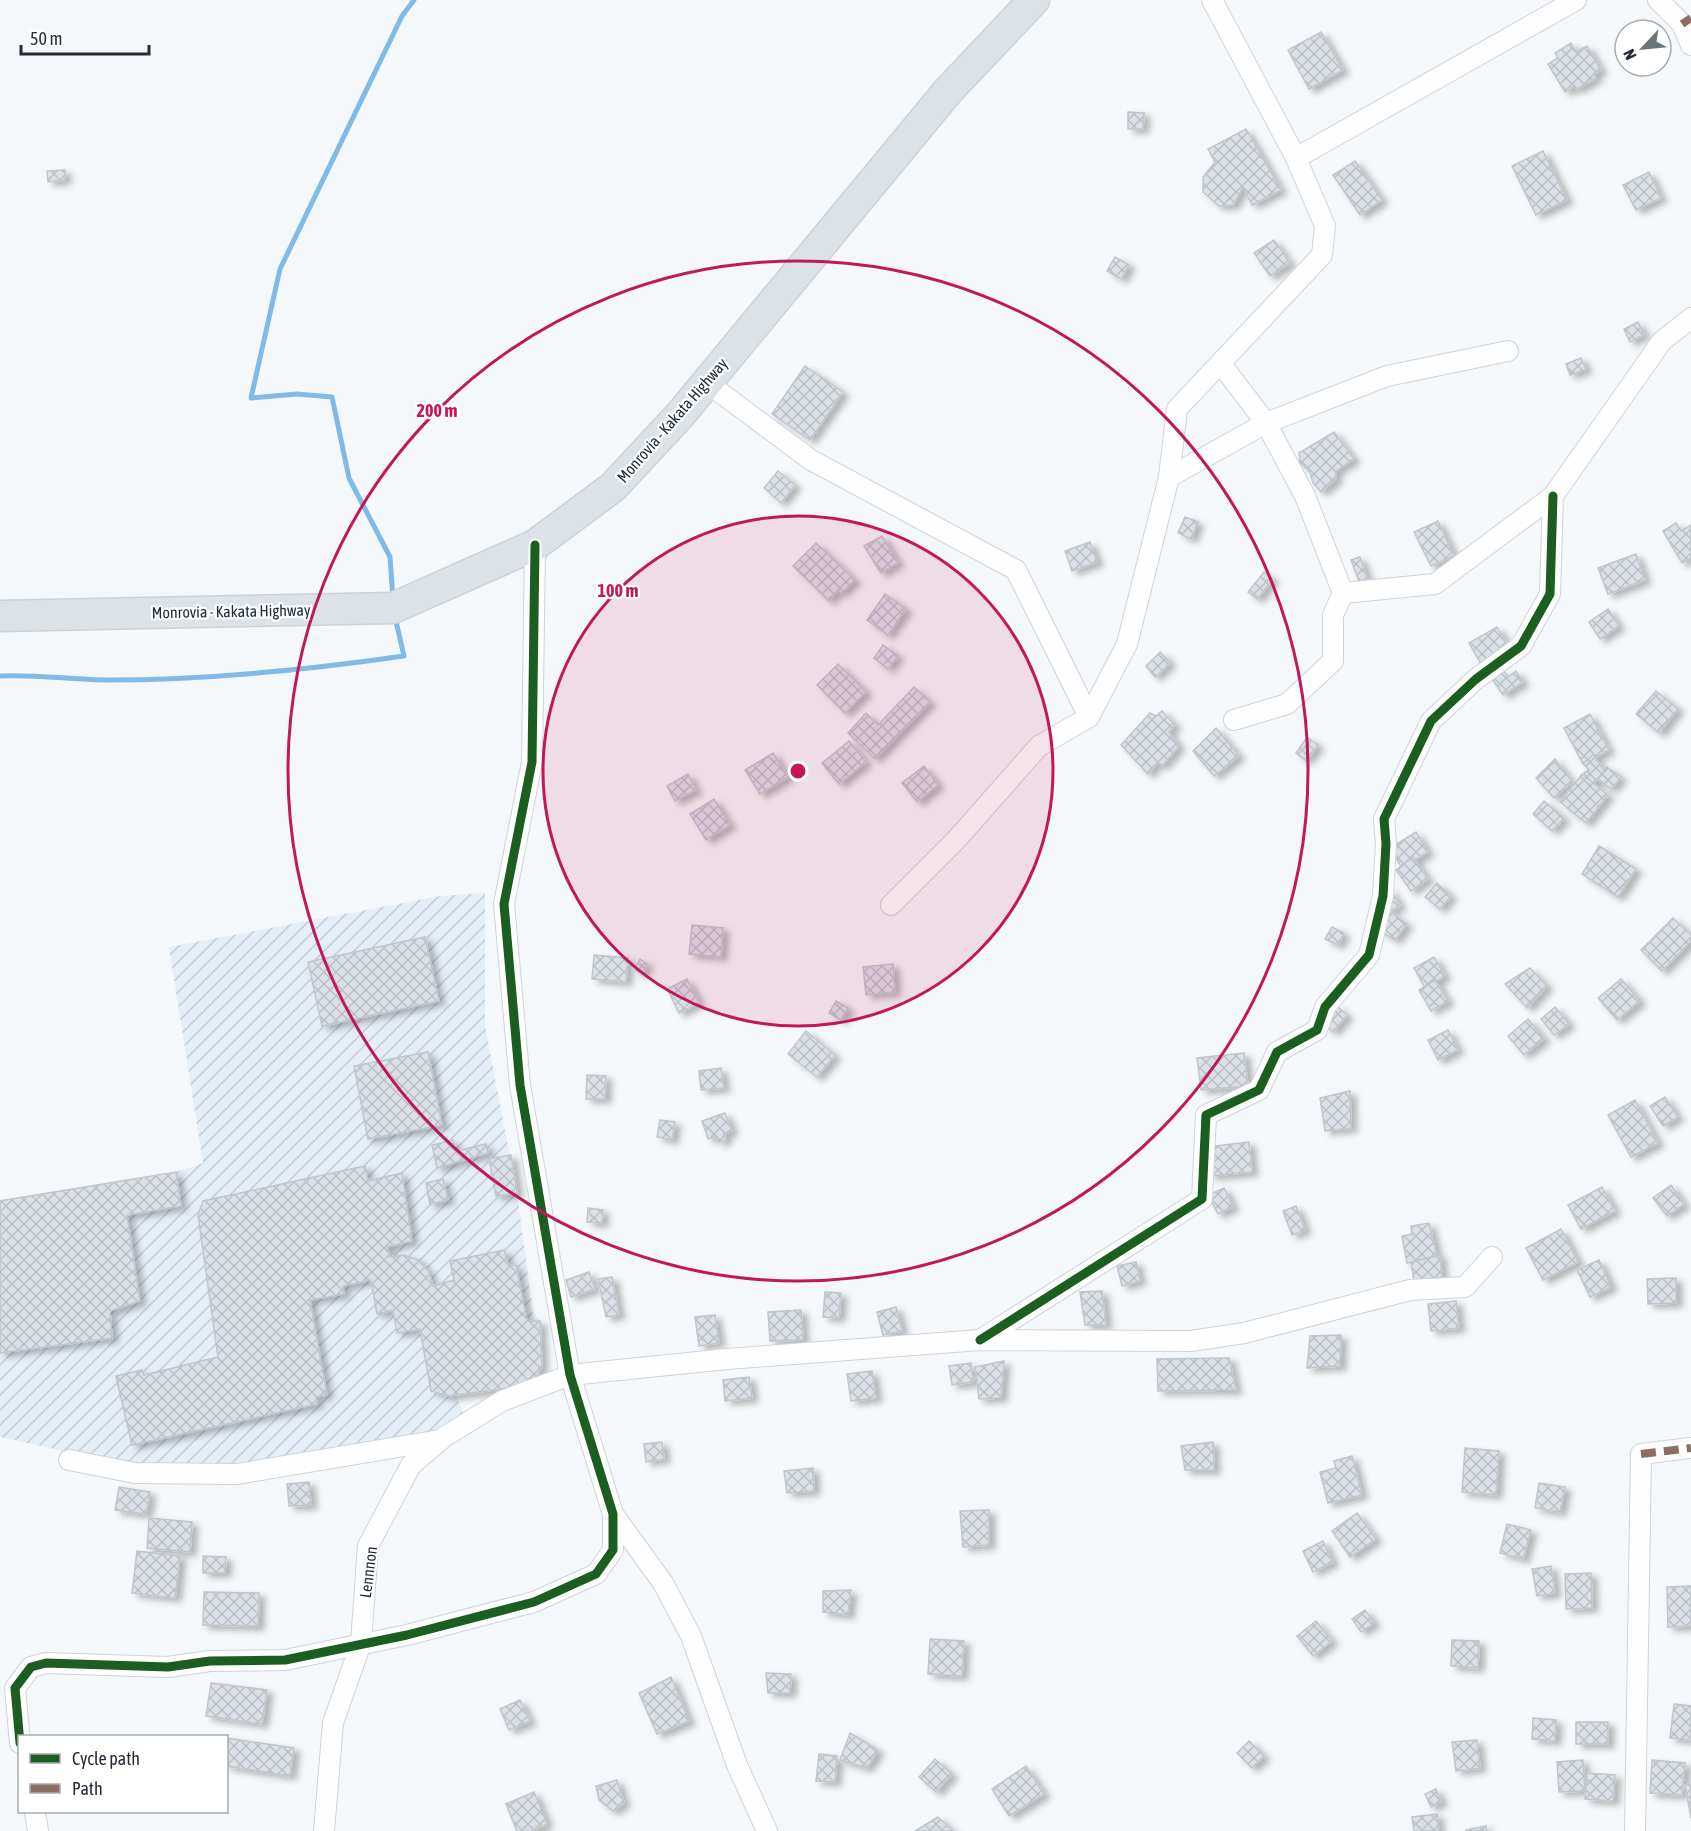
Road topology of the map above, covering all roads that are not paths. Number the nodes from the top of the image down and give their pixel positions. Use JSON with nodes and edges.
{"nodes":[{"id":1,"x":1034,"y":0,"type":"edge"},
{"id":2,"x":1212,"y":0,"type":"edge"},
{"id":3,"x":1576,"y":0,"type":"edge"},
{"id":4,"x":1658,"y":0,"type":"edge"},
{"id":5,"x":1691,"y":45,"type":"edge"},
{"id":6,"x":1296,"y":158,"type":"junction"},
{"id":7,"x":1691,"y":318,"type":"edge"},
{"id":8,"x":1508,"y":351,"type":"dead end"},
{"id":9,"x":1221,"y":364,"type":"junction"},
{"id":10,"x":706,"y":382,"type":"junction"},
{"id":11,"x":1266,"y":423,"type":"junction"},
{"id":12,"x":1170,"y":477,"type":"junction"},
{"id":13,"x":1553,"y":496,"type":"junction"},
{"id":14,"x":535,"y":545,"type":"junction"},
{"id":15,"x":1343,"y":593,"type":"junction"},
{"id":16,"x":0,"y":616,"type":"edge"},
{"id":17,"x":1089,"y":717,"type":"junction"},
{"id":18,"x":1234,"y":720,"type":"dead end"},
{"id":19,"x":891,"y":905,"type":"dead end"},
{"id":20,"x":1492,"y":1257,"type":"dead end"},
{"id":21,"x":980,"y":1340,"type":"junction"},
{"id":22,"x":570,"y":1374,"type":"junction"},
{"id":23,"x":440,"y":1440,"type":"junction"},
{"id":24,"x":1691,"y":1448,"type":"edge"},
{"id":25,"x":69,"y":1460,"type":"dead end"},
{"id":26,"x":613,"y":1514,"type":"junction"},
{"id":27,"x":362,"y":1643,"type":"junction"},
{"id":28,"x":19,"y":1735,"type":"edge"},
{"id":29,"x":35,"y":1813,"type":"edge"},
{"id":30,"x":38,"y":1831,"type":"edge"},
{"id":31,"x":324,"y":1831,"type":"edge"},
{"id":32,"x":766,"y":1831,"type":"edge"},
{"id":33,"x":1635,"y":1831,"type":"edge"}],
"edges":[{"from":1,"to":10,"type":"highway","name":"Monrovia - Kakata Highway"},
{"from":2,"to":6,"type":"street"},
{"from":3,"to":6,"type":"street"},
{"from":4,"to":5,"type":"street"},
{"from":6,"to":9,"type":"street"},
{"from":7,"to":13,"type":"street"},
{"from":8,"to":11,"type":"street"},
{"from":9,"to":11,"type":"street"},
{"from":9,"to":12,"type":"street"},
{"from":10,"to":14,"type":"highway","name":"Monrovia - Kakata Highway"},
{"from":10,"to":17,"type":"street"},
{"from":11,"to":12,"type":"street"},
{"from":11,"to":15,"type":"street"},
{"from":12,"to":17,"type":"street"},
{"from":13,"to":15,"type":"street"},
{"from":13,"to":21,"type":"street"},
{"from":14,"to":16,"type":"highway","name":"Monrovia - Kakata Highway"},
{"from":14,"to":22,"type":"street"},
{"from":15,"to":18,"type":"street"},
{"from":17,"to":19,"type":"street"},
{"from":20,"to":21,"type":"street","name":"Lennnon"},
{"from":21,"to":22,"type":"street","name":"Lennnon"},
{"from":22,"to":23,"type":"street","name":"Lennnon"},
{"from":22,"to":26,"type":"street"},
{"from":23,"to":25,"type":"street"},
{"from":23,"to":27,"type":"street","name":"Lennnon"},
{"from":24,"to":33,"type":"street"},
{"from":26,"to":27,"type":"street"},
{"from":26,"to":32,"type":"street"},
{"from":27,"to":28,"type":"street"},
{"from":27,"to":31,"type":"street","name":"Lennnon"},
{"from":29,"to":30,"type":"street"}]}
